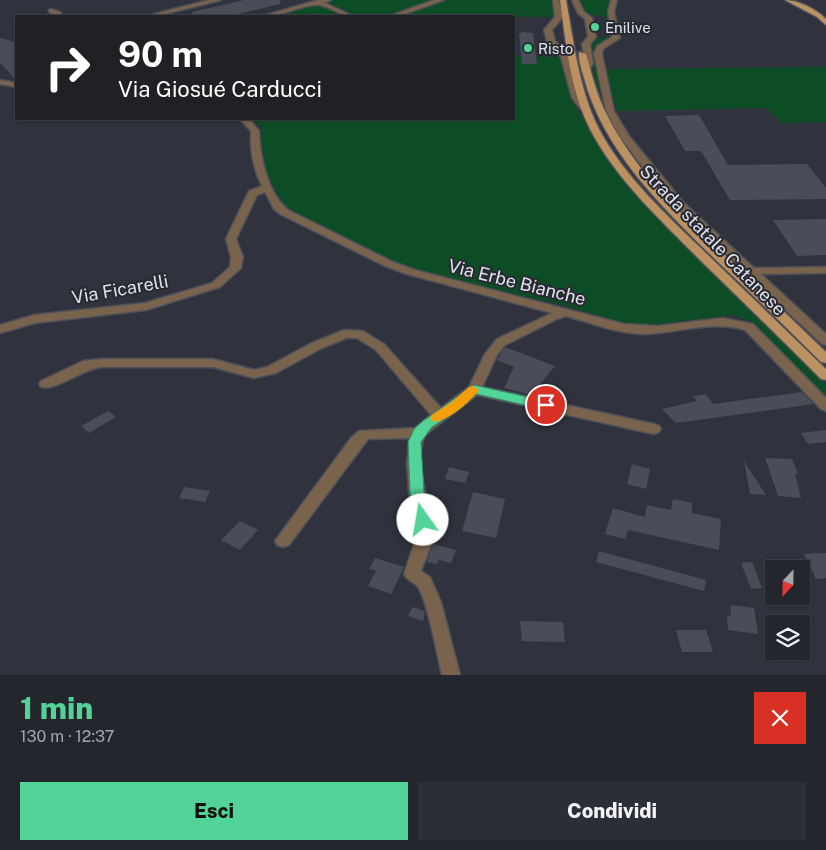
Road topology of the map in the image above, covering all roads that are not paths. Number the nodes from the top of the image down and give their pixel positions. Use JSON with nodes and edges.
{"nodes":[{"id":1,"x":218,"y":0,"type":"edge"},
{"id":2,"x":328,"y":0,"type":"edge"},
{"id":3,"x":556,"y":0,"type":"edge"},
{"id":4,"x":563,"y":0,"type":"edge"},
{"id":5,"x":570,"y":0,"type":"edge"},
{"id":6,"x":575,"y":0,"type":"edge"},
{"id":7,"x":614,"y":0,"type":"edge"},
{"id":8,"x":788,"y":0,"type":"edge"},
{"id":9,"x":317,"y":1,"type":"edge"},
{"id":10,"x":437,"y":1,"type":"edge"},
{"id":11,"x":51,"y":11,"type":"dead end"},
{"id":12,"x":60,"y":15,"type":"edge"},
{"id":13,"x":158,"y":15,"type":"edge"},
{"id":14,"x":269,"y":15,"type":"edge"},
{"id":15,"x":348,"y":15,"type":"edge"},
{"id":16,"x":397,"y":15,"type":"edge"},
{"id":17,"x":826,"y":23,"type":"edge"},
{"id":18,"x":585,"y":71,"type":"junction"},
{"id":19,"x":0,"y":82,"type":"edge"},
{"id":20,"x":15,"y":86,"type":"edge"},
{"id":21,"x":15,"y":86,"type":"edge"},
{"id":22,"x":0,"y":90,"type":"edge"},
{"id":23,"x":587,"y":111,"type":"junction"},
{"id":24,"x":245,"y":120,"type":"edge"},
{"id":25,"x":267,"y":188,"type":"junction"},
{"id":26,"x":826,"y":270,"type":"edge"},
{"id":27,"x":751,"y":271,"type":"junction"},
{"id":28,"x":568,"y":312,"type":"junction"},
{"id":29,"x":0,"y":329,"type":"edge"},
{"id":30,"x":826,"y":341,"type":"edge"},
{"id":31,"x":826,"y":359,"type":"edge"},
{"id":32,"x":826,"y":376,"type":"edge"},
{"id":33,"x":46,"y":384,"type":"dead end"},
{"id":34,"x":474,"y":390,"type":"junction"},
{"id":35,"x":826,"y":406,"type":"edge"},
{"id":36,"x":440,"y":416,"type":"junction"},
{"id":37,"x":654,"y":429,"type":"dead end"},
{"id":38,"x":419,"y":433,"type":"junction"},
{"id":39,"x":284,"y":541,"type":"dead end"},
{"id":40,"x":451,"y":675,"type":"edge"}],
"edges":[{"from":1,"to":13,"type":"street"},
{"from":2,"to":9,"type":"street"},
{"from":3,"to":23,"type":"street"},
{"from":4,"to":23,"type":"main road","name":"Strada statale Catanese"},
{"from":5,"to":18,"type":"main road","name":"Strada statale Catanese"},
{"from":6,"to":18,"type":"street"},
{"from":7,"to":27,"type":"street"},
{"from":8,"to":17,"type":"main road"},
{"from":9,"to":14,"type":"street"},
{"from":9,"to":15,"type":"street"},
{"from":10,"to":16,"type":"street"},
{"from":11,"to":12,"type":"street"},
{"from":18,"to":31,"type":"main road","name":"Strada statale Catanese"},
{"from":19,"to":20,"type":"street"},
{"from":21,"to":22,"type":"street"},
{"from":23,"to":32,"type":"main road","name":"Strada statale Catanese"},
{"from":24,"to":25,"type":"street","name":"Via Erbe Bianche"},
{"from":25,"to":28,"type":"street","name":"Via Erbe Bianche"},
{"from":25,"to":29,"type":"street","name":"Via Ficarelli"},
{"from":26,"to":27,"type":"street"},
{"from":27,"to":30,"type":"street"},
{"from":28,"to":34,"type":"street"},
{"from":28,"to":35,"type":"street","name":"Via Erbe Bianche"},
{"from":33,"to":36,"type":"street"},
{"from":34,"to":36,"type":"street"},
{"from":34,"to":37,"type":"street"},
{"from":36,"to":38,"type":"street"},
{"from":38,"to":39,"type":"street"},
{"from":38,"to":40,"type":"street"}]}
